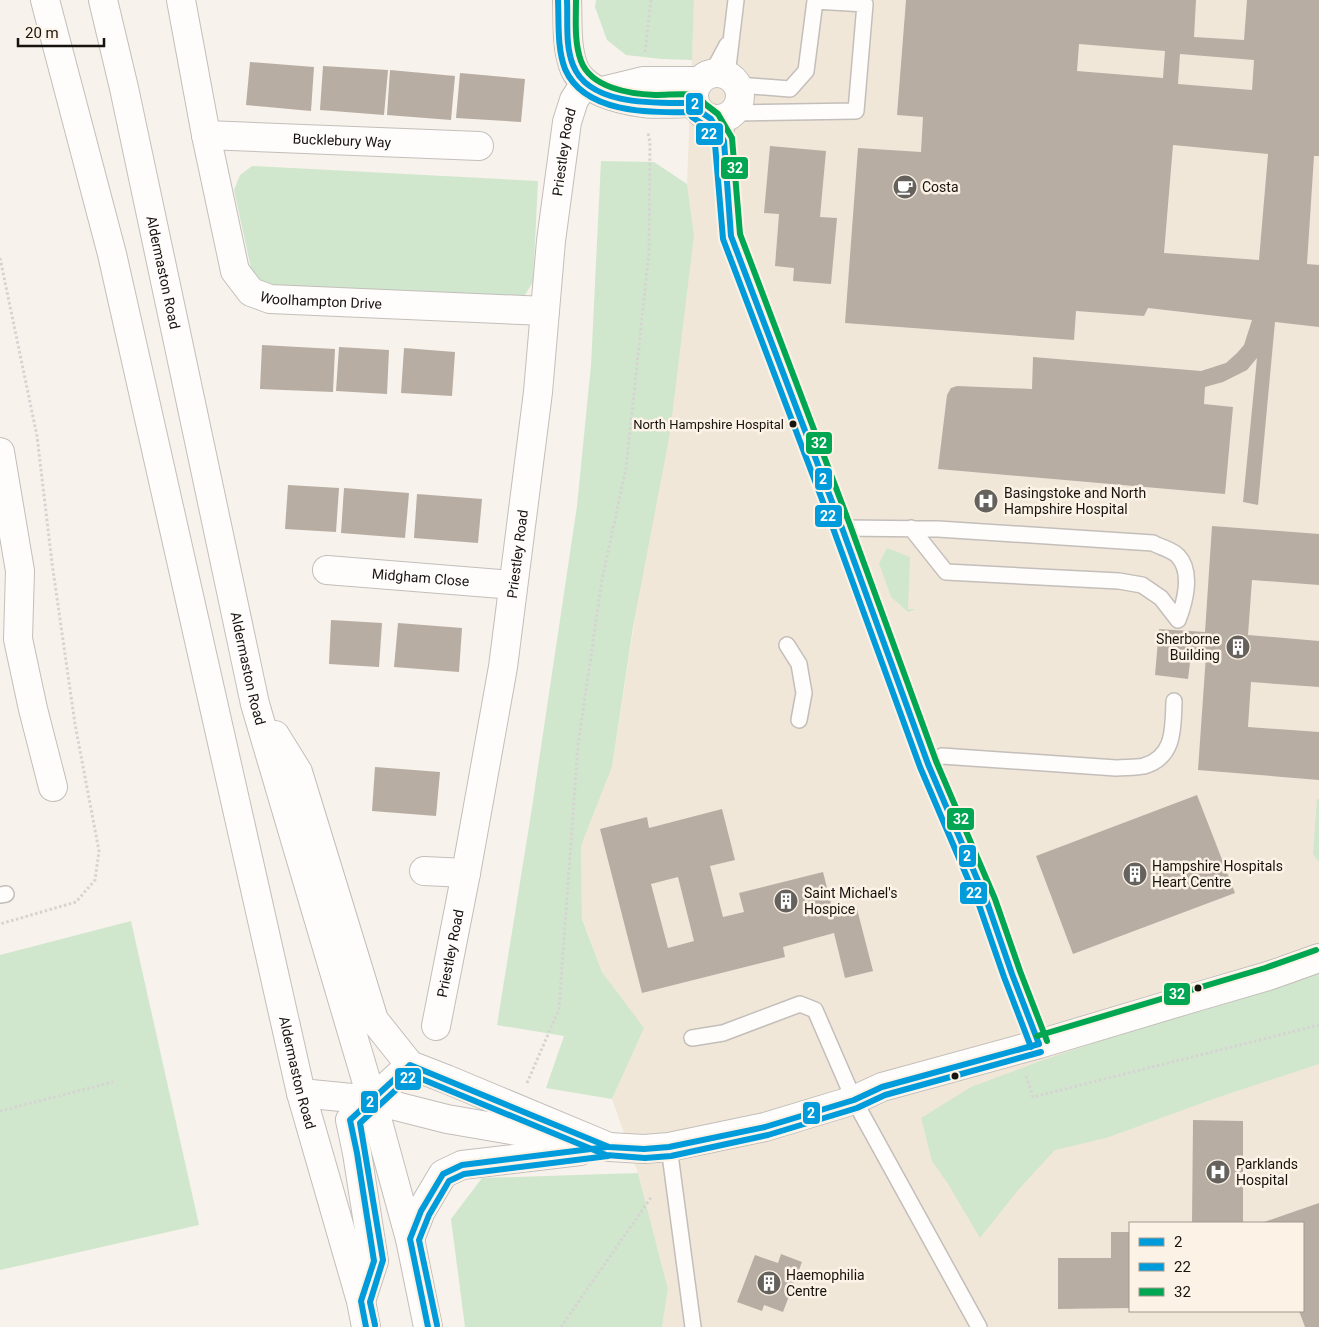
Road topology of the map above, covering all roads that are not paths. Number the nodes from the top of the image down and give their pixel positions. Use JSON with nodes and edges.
{"nodes":[{"id":1,"x":44,"y":0,"type":"edge"},
{"id":2,"x":103,"y":0,"type":"edge"},
{"id":3,"x":181,"y":0,"type":"edge"},
{"id":4,"x":567,"y":0,"type":"edge"},
{"id":5,"x":736,"y":0,"type":"edge"},
{"id":6,"x":815,"y":0,"type":"edge"},
{"id":7,"x":837,"y":1,"type":"edge"},
{"id":8,"x":592,"y":87,"type":"junction"},
{"id":9,"x":718,"y":101,"type":"junction"},
{"id":10,"x":206,"y":135,"type":"junction"},
{"id":11,"x":479,"y":146,"type":"dead end"},
{"id":12,"x":545,"y":311,"type":"junction"},
{"id":13,"x":0,"y":452,"type":"edge"},
{"id":14,"x":4,"y":500,"type":"edge"},
{"id":15,"x":842,"y":528,"type":"junction"},
{"id":16,"x":911,"y":528,"type":"junction"},
{"id":17,"x":327,"y":570,"type":"dead end"},
{"id":18,"x":513,"y":584,"type":"junction"},
{"id":19,"x":787,"y":645,"type":"dead end"},
{"id":20,"x":1174,"y":701,"type":"dead end"},
{"id":21,"x":256,"y":704,"type":"junction"},
{"id":22,"x":799,"y":720,"type":"dead end"},
{"id":23,"x":928,"y":764,"type":"junction"},
{"id":24,"x":54,"y":787,"type":"dead end"},
{"id":25,"x":424,"y":870,"type":"dead end"},
{"id":26,"x":466,"y":873,"type":"junction"},
{"id":27,"x":1319,"y":958,"type":"edge"},
{"id":28,"x":436,"y":1026,"type":"dead end"},
{"id":29,"x":692,"y":1038,"type":"dead end"},
{"id":30,"x":1029,"y":1047,"type":"junction"},
{"id":31,"x":410,"y":1065,"type":"junction"},
{"id":32,"x":301,"y":1093,"type":"junction"},
{"id":33,"x":372,"y":1100,"type":"junction"},
{"id":34,"x":854,"y":1100,"type":"junction"},
{"id":35,"x":609,"y":1147,"type":"junction"},
{"id":36,"x":670,"y":1158,"type":"junction"},
{"id":37,"x":410,"y":1239,"type":"junction"},
{"id":38,"x":361,"y":1301,"type":"junction"},
{"id":39,"x":366,"y":1327,"type":"edge"},
{"id":40,"x":428,"y":1327,"type":"edge"},
{"id":41,"x":693,"y":1327,"type":"edge"},
{"id":42,"x":979,"y":1327,"type":"edge"}],
"edges":[{"from":1,"to":32,"type":"main road","name":"Aldermaston Road"},
{"from":2,"to":21,"type":"main road","name":"Aldermaston Road"},
{"from":3,"to":10,"type":"main road","name":"Woolhampton Drive"},
{"from":4,"to":8,"type":"main road"},
{"from":5,"to":9,"type":"lane"},
{"from":6,"to":7,"type":"lane"},
{"from":6,"to":9,"type":"lane"},
{"from":7,"to":9,"type":"lane"},
{"from":8,"to":9,"type":"main road"},
{"from":8,"to":12,"type":"main road","name":"Priestley Road"},
{"from":9,"to":15,"type":"lane"},
{"from":10,"to":11,"type":"main road","name":"Bucklebury Way"},
{"from":10,"to":12,"type":"main road","name":"Woolhampton Drive"},
{"from":12,"to":18,"type":"main road","name":"Priestley Road"},
{"from":13,"to":14,"type":"main road"},
{"from":14,"to":24,"type":"main road"},
{"from":15,"to":16,"type":"lane"},
{"from":15,"to":23,"type":"lane"},
{"from":16,"to":16,"type":"lane"},
{"from":17,"to":18,"type":"main road","name":"Midgham Close"},
{"from":18,"to":26,"type":"main road","name":"Priestley Road"},
{"from":19,"to":22,"type":"lane"},
{"from":20,"to":23,"type":"lane"},
{"from":21,"to":31,"type":"main road"},
{"from":21,"to":33,"type":"main road","name":"Aldermaston Road"},
{"from":23,"to":30,"type":"lane"},
{"from":25,"to":26,"type":"main road"},
{"from":26,"to":28,"type":"main road","name":"Priestley Road"},
{"from":27,"to":30,"type":"main road"},
{"from":29,"to":34,"type":"lane"},
{"from":30,"to":34,"type":"main road"},
{"from":31,"to":33,"type":"main road"},
{"from":31,"to":35,"type":"main road"},
{"from":32,"to":33,"type":"main road"},
{"from":32,"to":38,"type":"main road","name":"Aldermaston Road"},
{"from":33,"to":35,"type":"main road"},
{"from":33,"to":37,"type":"main road","name":"Aldermaston Road"},
{"from":33,"to":38,"type":"main road"},
{"from":34,"to":36,"type":"main road"},
{"from":34,"to":42,"type":"lane"},
{"from":35,"to":36,"type":"main road"},
{"from":35,"to":37,"type":"main road"},
{"from":36,"to":41,"type":"lane"},
{"from":37,"to":40,"type":"main road","name":"Aldermaston Road"},
{"from":38,"to":39,"type":"main road","name":"Aldermaston Road"}]}
